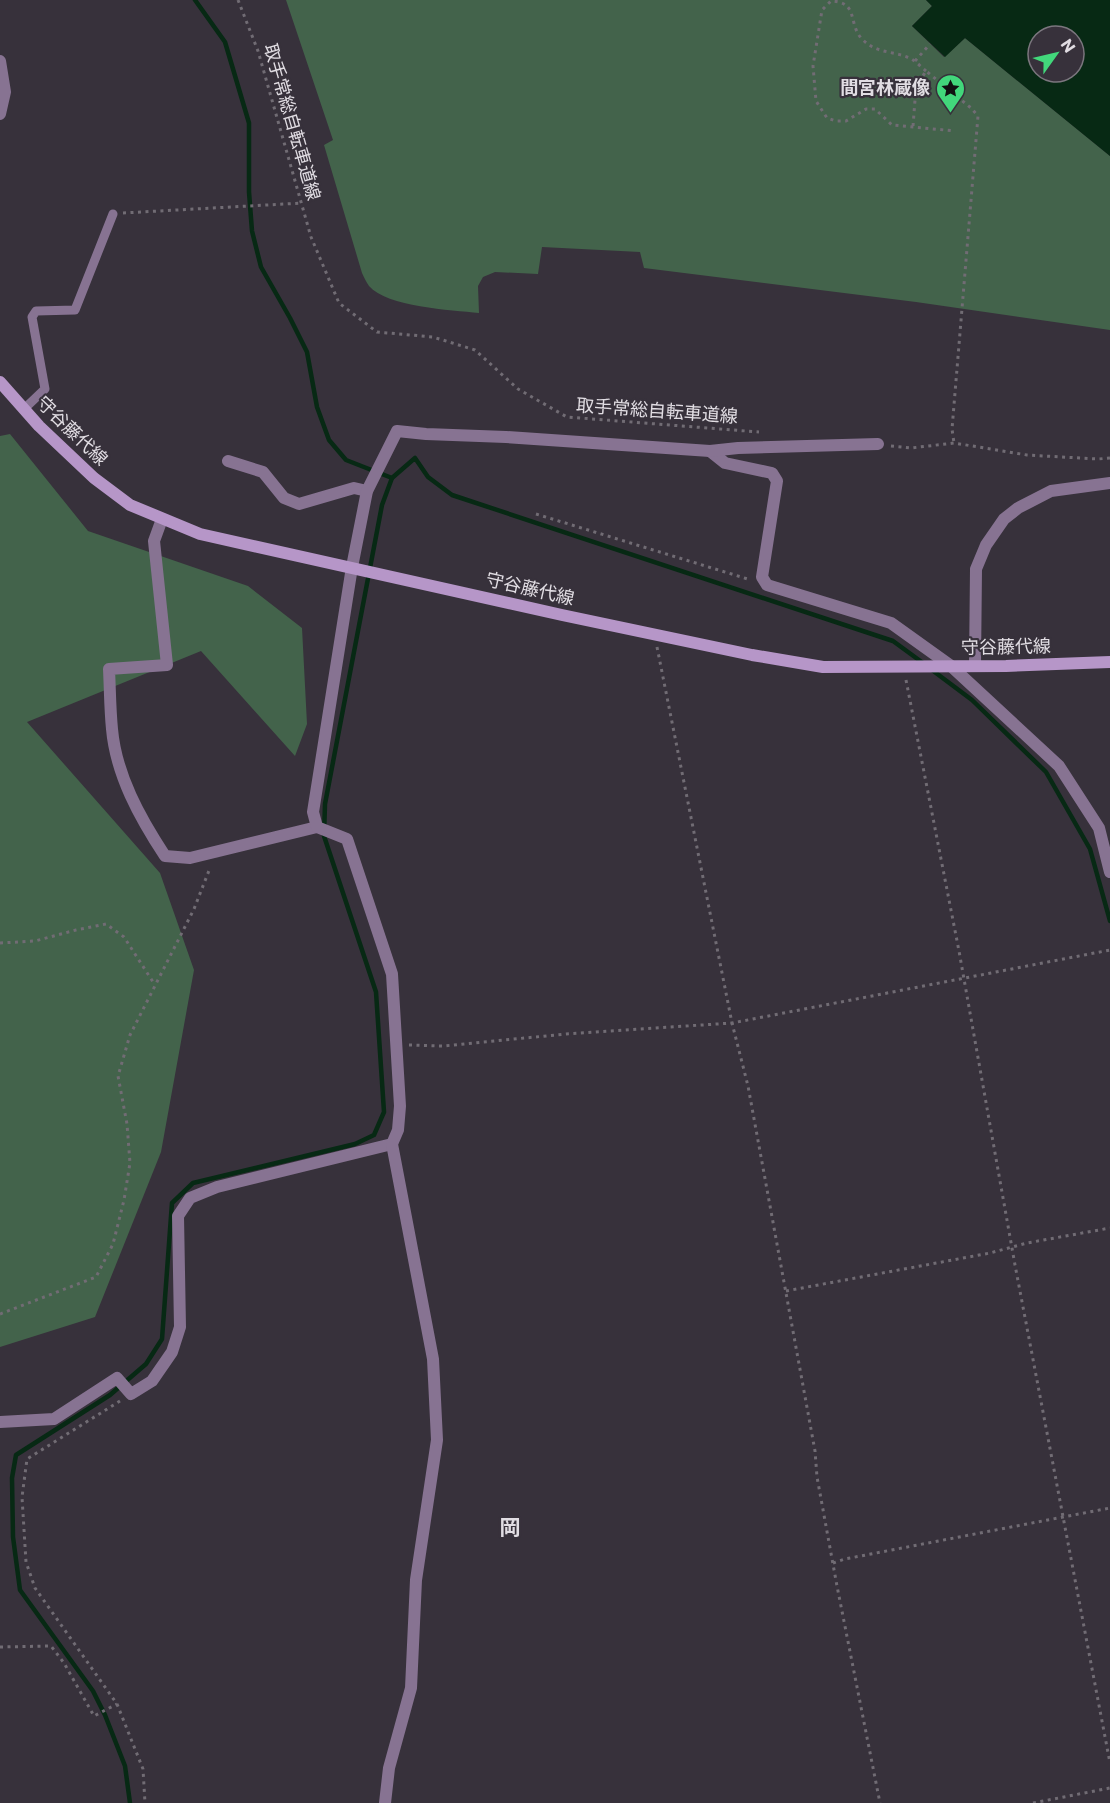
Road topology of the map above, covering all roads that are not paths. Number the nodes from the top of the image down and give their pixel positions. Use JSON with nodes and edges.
{"nodes":[{"id":1,"x":0,"y":61,"type":"edge"},
{"id":2,"x":0,"y":114,"type":"edge"},
{"id":3,"x":112,"y":214,"type":"road end"},
{"id":4,"x":0,"y":382,"type":"edge"},
{"id":5,"x":24,"y":409,"type":"junction"},
{"id":6,"x":878,"y":444,"type":"road end"},
{"id":7,"x":710,"y":451,"type":"junction"},
{"id":8,"x":228,"y":461,"type":"dead end"},
{"id":9,"x":1110,"y":483,"type":"edge"},
{"id":10,"x":370,"y":486,"type":"junction"},
{"id":11,"x":162,"y":519,"type":"junction"},
{"id":12,"x":357,"y":568,"type":"junction"},
{"id":13,"x":1110,"y":662,"type":"edge"},
{"id":14,"x":975,"y":665,"type":"junction"},
{"id":15,"x":949,"y":666,"type":"junction"},
{"id":16,"x":318,"y":827,"type":"junction"},
{"id":17,"x":1110,"y":872,"type":"edge"},
{"id":18,"x":392,"y":1144,"type":"junction"},
{"id":19,"x":0,"y":1422,"type":"edge"},
{"id":20,"x":386,"y":1803,"type":"edge"}],
"edges":[{"from":1,"to":2,"type":"street"},
{"from":3,"to":5,"type":"lane"},
{"from":4,"to":5,"type":"main road","name":"守谷藤代線"},
{"from":5,"to":11,"type":"main road","name":"守谷藤代線"},
{"from":6,"to":7,"type":"street"},
{"from":7,"to":10,"type":"street"},
{"from":7,"to":15,"type":"street"},
{"from":8,"to":10,"type":"street"},
{"from":9,"to":14,"type":"street"},
{"from":10,"to":12,"type":"street"},
{"from":11,"to":12,"type":"main road","name":"守谷藤代線"},
{"from":11,"to":16,"type":"street"},
{"from":12,"to":15,"type":"main road","name":"守谷藤代線"},
{"from":12,"to":16,"type":"street"},
{"from":13,"to":14,"type":"main road","name":"守谷藤代線"},
{"from":14,"to":15,"type":"main road","name":"守谷藤代線"},
{"from":15,"to":17,"type":"street"},
{"from":16,"to":18,"type":"street"},
{"from":18,"to":19,"type":"street"},
{"from":18,"to":20,"type":"street"}]}
